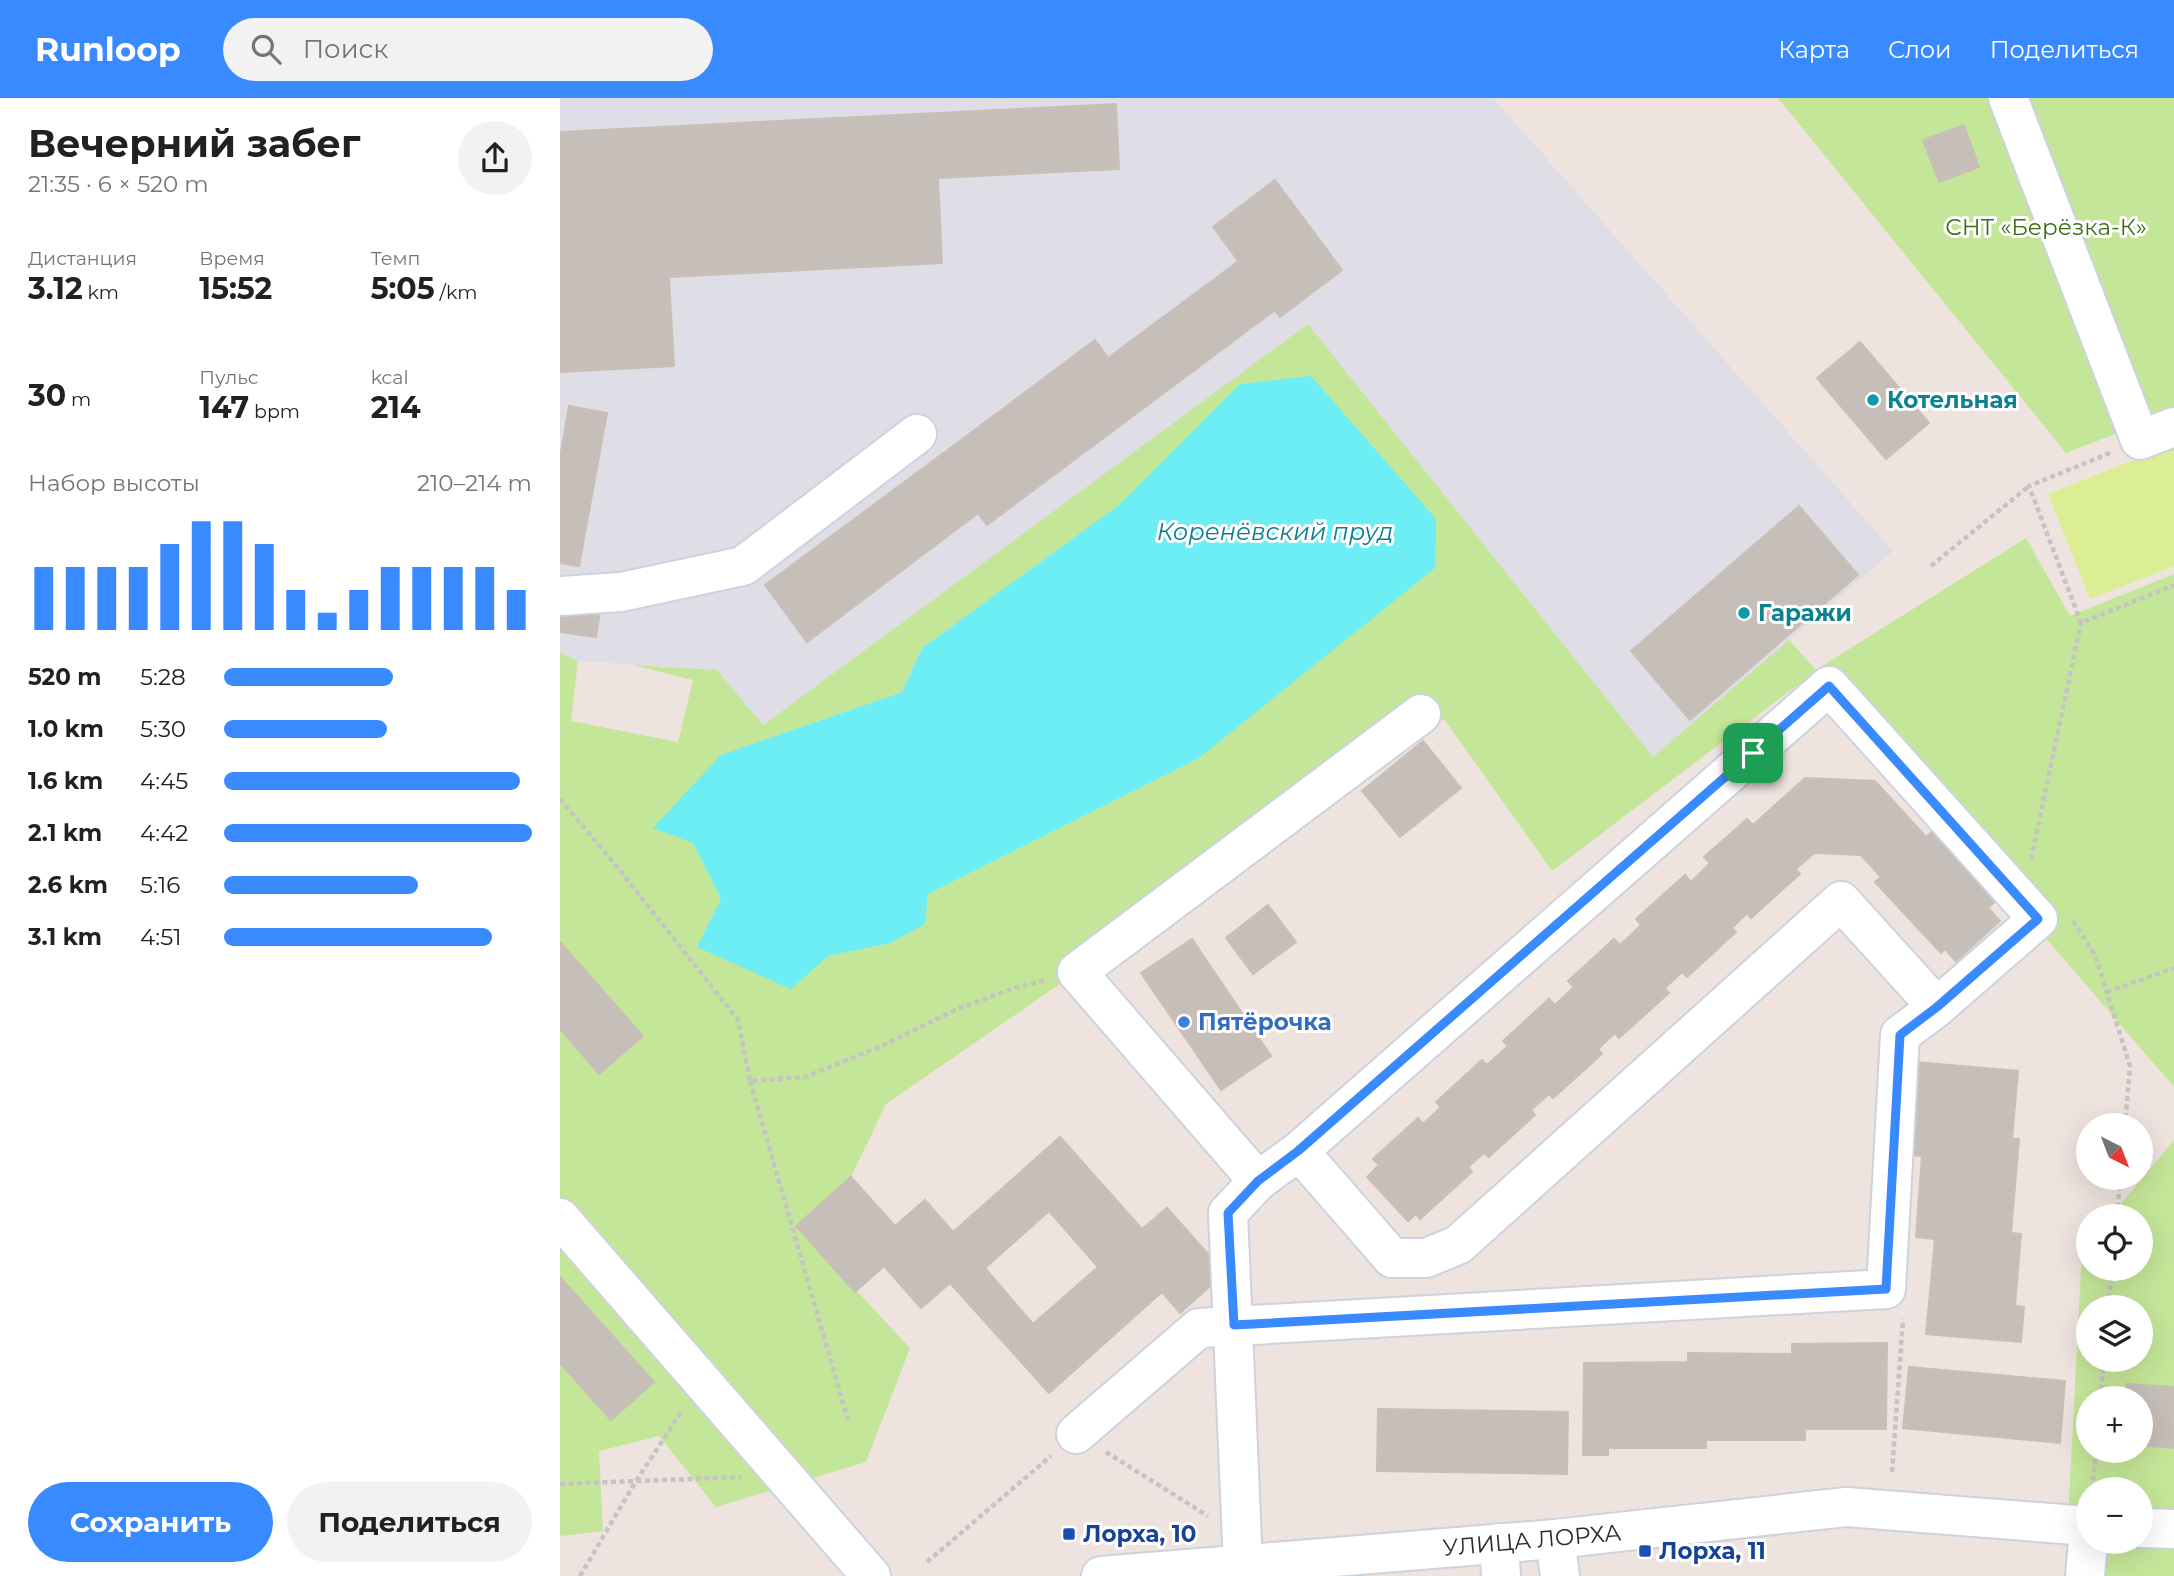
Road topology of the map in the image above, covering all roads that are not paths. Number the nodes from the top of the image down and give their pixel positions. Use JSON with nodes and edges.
{"nodes":[{"id":1,"x":2008,"y":98,"type":"edge"},
{"id":2,"x":917,"y":433,"type":"dead end"},
{"id":3,"x":2157,"y":434,"type":"edge"},
{"id":4,"x":560,"y":596,"type":"edge"},
{"id":5,"x":1421,"y":714,"type":"dead end"},
{"id":6,"x":1937,"y":1007,"type":"junction"},
{"id":7,"x":1298,"y":1151,"type":"junction"},
{"id":8,"x":1258,"y":1181,"type":"junction"},
{"id":9,"x":560,"y":1218,"type":"edge"},
{"id":10,"x":1234,"y":1325,"type":"junction"},
{"id":11,"x":1076,"y":1434,"type":"road end"},
{"id":12,"x":2076,"y":1525,"type":"edge"},
{"id":13,"x":2153,"y":1528,"type":"edge"},
{"id":14,"x":2174,"y":1529,"type":"edge"},
{"id":15,"x":1555,"y":1539,"type":"junction"},
{"id":16,"x":1242,"y":1551,"type":"junction"},
{"id":17,"x":2087,"y":1554,"type":"edge"},
{"id":18,"x":1500,"y":1560,"type":"edge"},
{"id":19,"x":871,"y":1576,"type":"edge"},
{"id":20,"x":1101,"y":1576,"type":"edge"},
{"id":21,"x":1560,"y":1576,"type":"edge"},
{"id":22,"x":2085,"y":1576,"type":"edge"}],
"edges":[{"from":1,"to":3,"type":"street"},
{"from":2,"to":4,"type":"street"},
{"from":5,"to":8,"type":"street"},
{"from":6,"to":7,"type":"street"},
{"from":6,"to":7,"type":"street"},
{"from":6,"to":10,"type":"street"},
{"from":7,"to":8,"type":"street"},
{"from":8,"to":10,"type":"street"},
{"from":9,"to":19,"type":"street"},
{"from":10,"to":11,"type":"street"},
{"from":10,"to":16,"type":"street"},
{"from":12,"to":15,"type":"street","name":"УЛИЦА ЛОРХА"},
{"from":13,"to":14,"type":"street"},
{"from":15,"to":18,"type":"street","name":"УЛИЦА ЛОРХА"},
{"from":15,"to":21,"type":"street"},
{"from":16,"to":18,"type":"street","name":"УЛИЦА ЛОРХА"},
{"from":16,"to":20,"type":"street","name":"УЛИЦА ЛОРХА"},
{"from":17,"to":22,"type":"street"}]}
